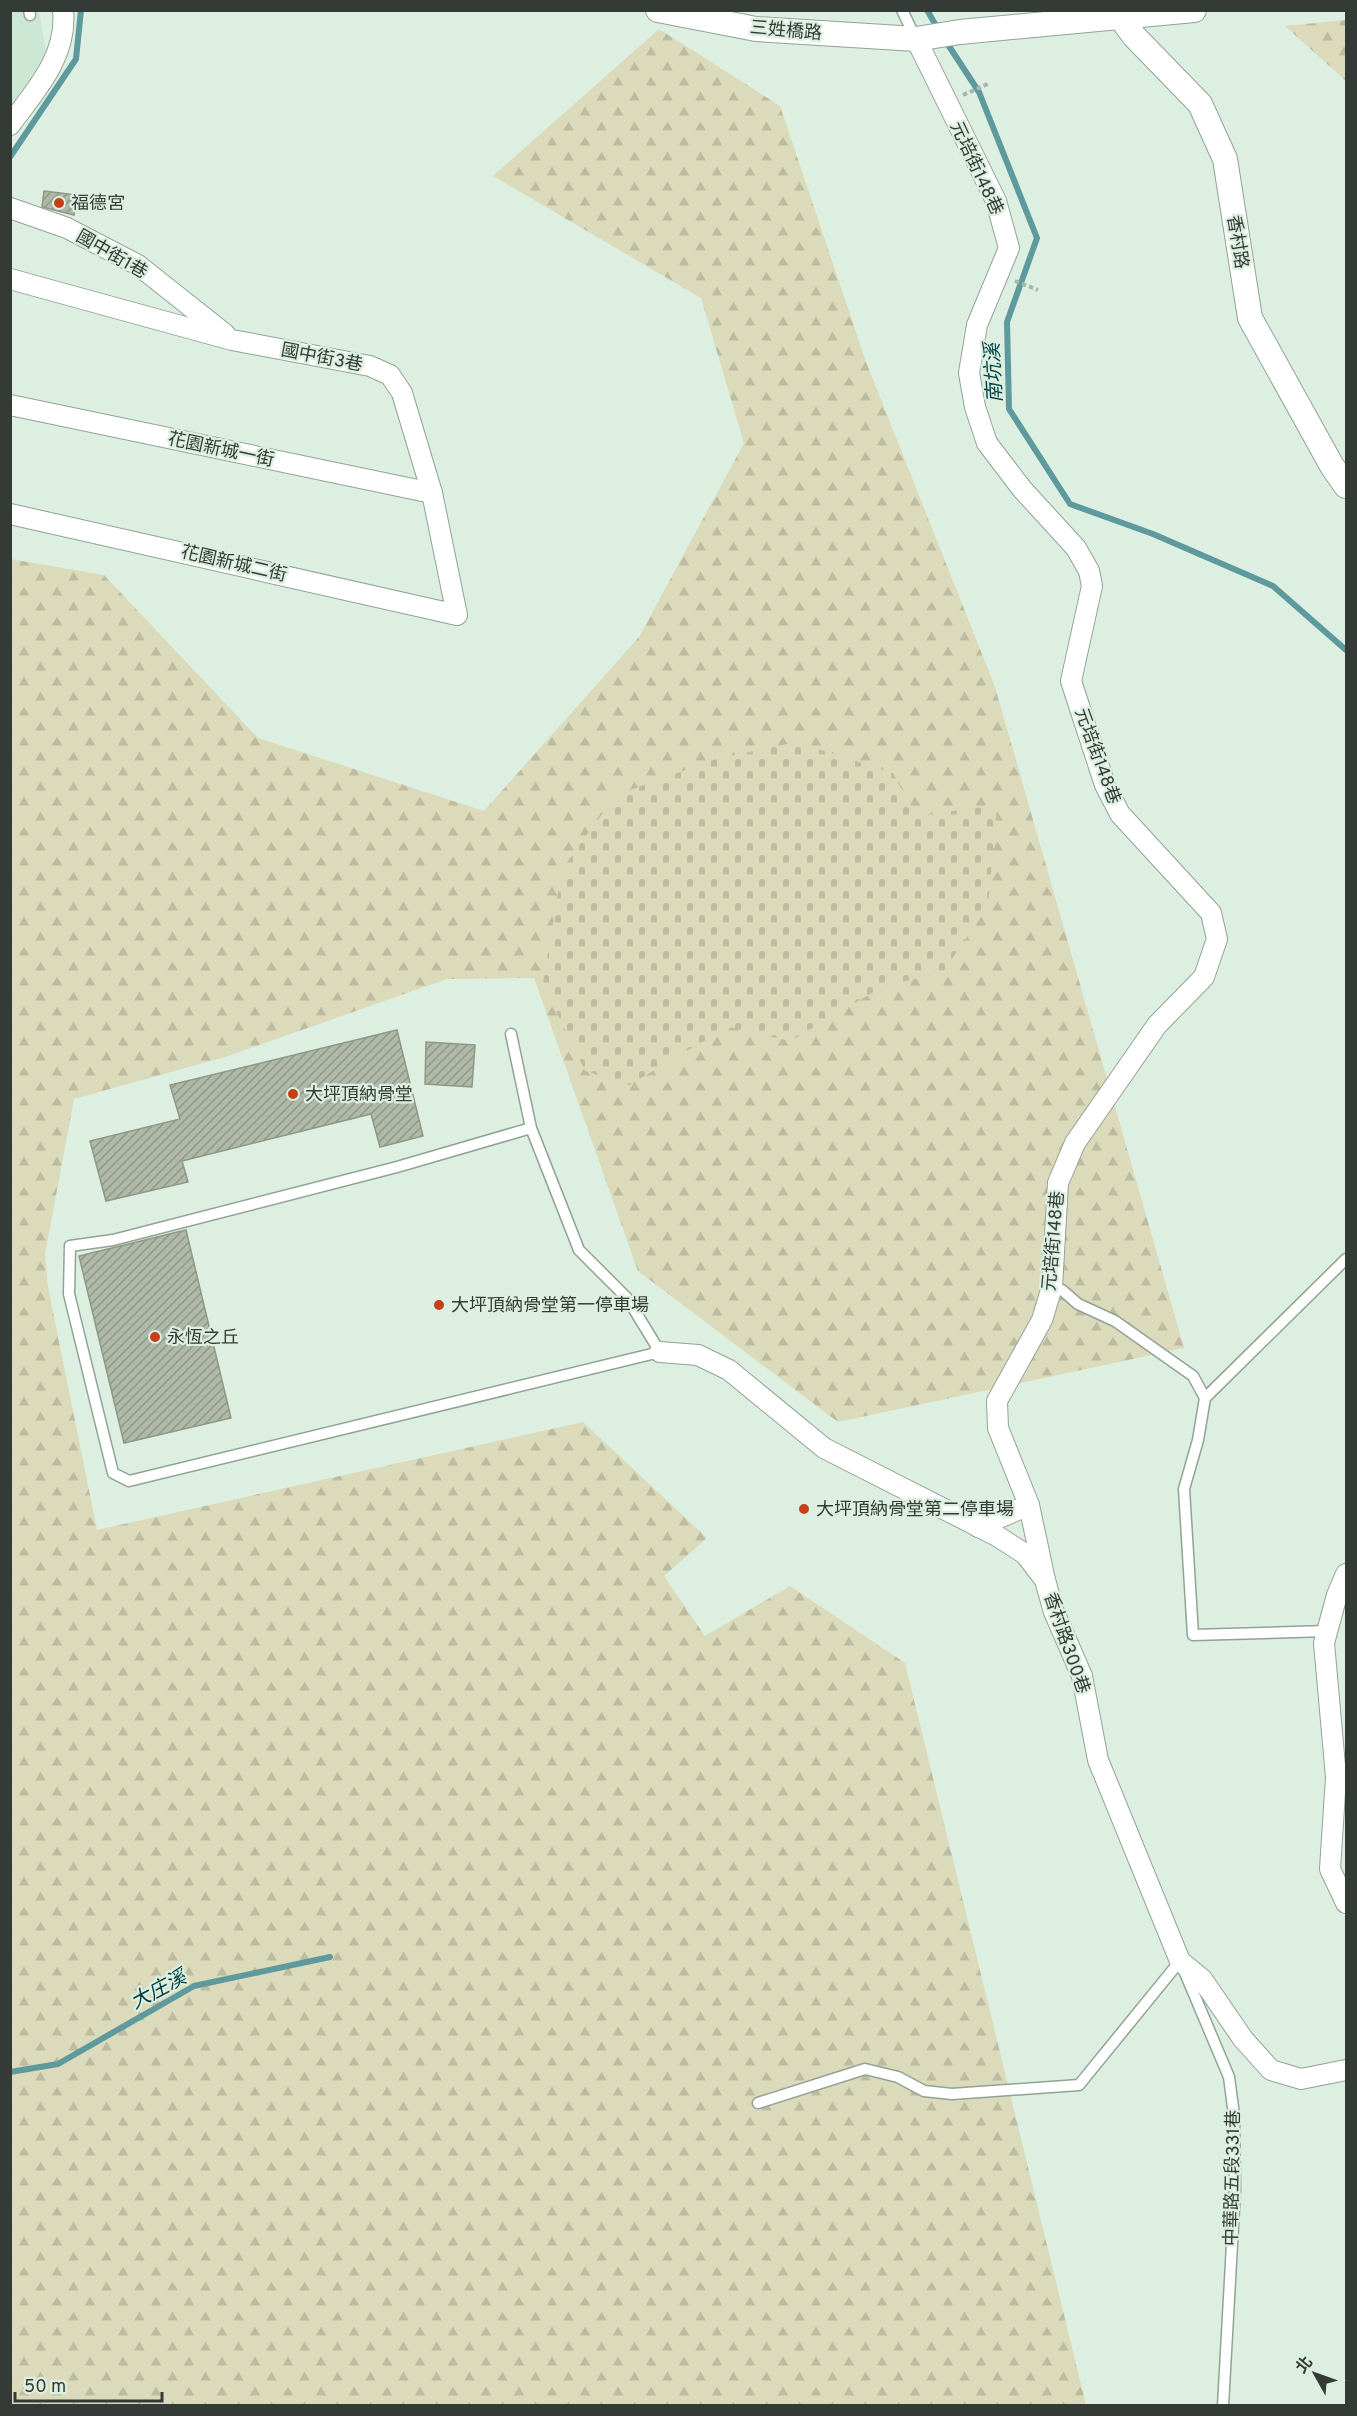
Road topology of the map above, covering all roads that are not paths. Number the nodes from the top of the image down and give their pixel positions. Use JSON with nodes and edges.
{"nodes":[{"id":1,"x":63,"y":10,"type":"edge"},
{"id":2,"x":658,"y":10,"type":"edge"},
{"id":3,"x":902,"y":10,"type":"edge"},
{"id":4,"x":1194,"y":10,"type":"edge"},
{"id":5,"x":1118,"y":14,"type":"edge"},
{"id":6,"x":916,"y":39,"type":"junction"},
{"id":7,"x":10,"y":125,"type":"edge"},
{"id":8,"x":10,"y":208,"type":"edge"},
{"id":9,"x":10,"y":279,"type":"edge"},
{"id":10,"x":232,"y":340,"type":"junction"},
{"id":11,"x":10,"y":405,"type":"edge"},
{"id":12,"x":1347,"y":486,"type":"edge"},
{"id":13,"x":432,"y":493,"type":"junction"},
{"id":14,"x":10,"y":514,"type":"edge"},
{"id":15,"x":457,"y":615,"type":"joint"},
{"id":16,"x":511,"y":1034,"type":"dead end"},
{"id":17,"x":531,"y":1128,"type":"junction"},
{"id":18,"x":1347,"y":1260,"type":"edge"},
{"id":19,"x":1052,"y":1287,"type":"junction"},
{"id":20,"x":660,"y":1352,"type":"junction"},
{"id":21,"x":1205,"y":1398,"type":"junction"},
{"id":22,"x":1029,"y":1505,"type":"junction"},
{"id":23,"x":978,"y":1527,"type":"junction"},
{"id":24,"x":1347,"y":1574,"type":"edge"},
{"id":25,"x":1045,"y":1580,"type":"junction"},
{"id":26,"x":1327,"y":1631,"type":"junction"},
{"id":27,"x":1341,"y":1782,"type":"edge"},
{"id":28,"x":1347,"y":1903,"type":"edge"},
{"id":29,"x":1180,"y":1960,"type":"junction"},
{"id":30,"x":1347,"y":2070,"type":"edge"},
{"id":31,"x":758,"y":2103,"type":"dead end"},
{"id":32,"x":1222,"y":2406,"type":"edge"}],
"edges":[{"from":1,"to":7,"type":"street"},
{"from":2,"to":6,"type":"street","name":"三姓橋路"},
{"from":3,"to":6,"type":"lane","name":"元培街148巷"},
{"from":4,"to":5,"type":"street"},
{"from":5,"to":6,"type":"street","name":"三姓橋路"},
{"from":5,"to":12,"type":"street","name":"香村路"},
{"from":6,"to":19,"type":"street","name":"元培街148巷"},
{"from":8,"to":10,"type":"street","name":"國中街1巷"},
{"from":9,"to":10,"type":"street","name":"國中街3巷"},
{"from":10,"to":13,"type":"street","name":"國中街3巷"},
{"from":11,"to":13,"type":"street","name":"花園新城一街"},
{"from":13,"to":15,"type":"street","name":"國中街3巷"},
{"from":14,"to":15,"type":"street","name":"花園新城二街"},
{"from":16,"to":17,"type":"lane"},
{"from":17,"to":20,"type":"lane"},
{"from":17,"to":20,"type":"lane"},
{"from":18,"to":21,"type":"lane"},
{"from":19,"to":21,"type":"lane"},
{"from":19,"to":22,"type":"street","name":"元培街148巷"},
{"from":20,"to":23,"type":"street","name":"香村路300巷"},
{"from":21,"to":26,"type":"lane"},
{"from":22,"to":23,"type":"street"},
{"from":22,"to":25,"type":"street","name":"元培街148巷"},
{"from":23,"to":25,"type":"street","name":"香村路300巷"},
{"from":24,"to":26,"type":"street"},
{"from":25,"to":29,"type":"street","name":"香村路300巷"},
{"from":26,"to":27,"type":"street"},
{"from":27,"to":28,"type":"street"},
{"from":29,"to":30,"type":"street","name":"香村路300巷"},
{"from":29,"to":31,"type":"lane"},
{"from":29,"to":32,"type":"lane","name":"中華路五段331巷"}]}
